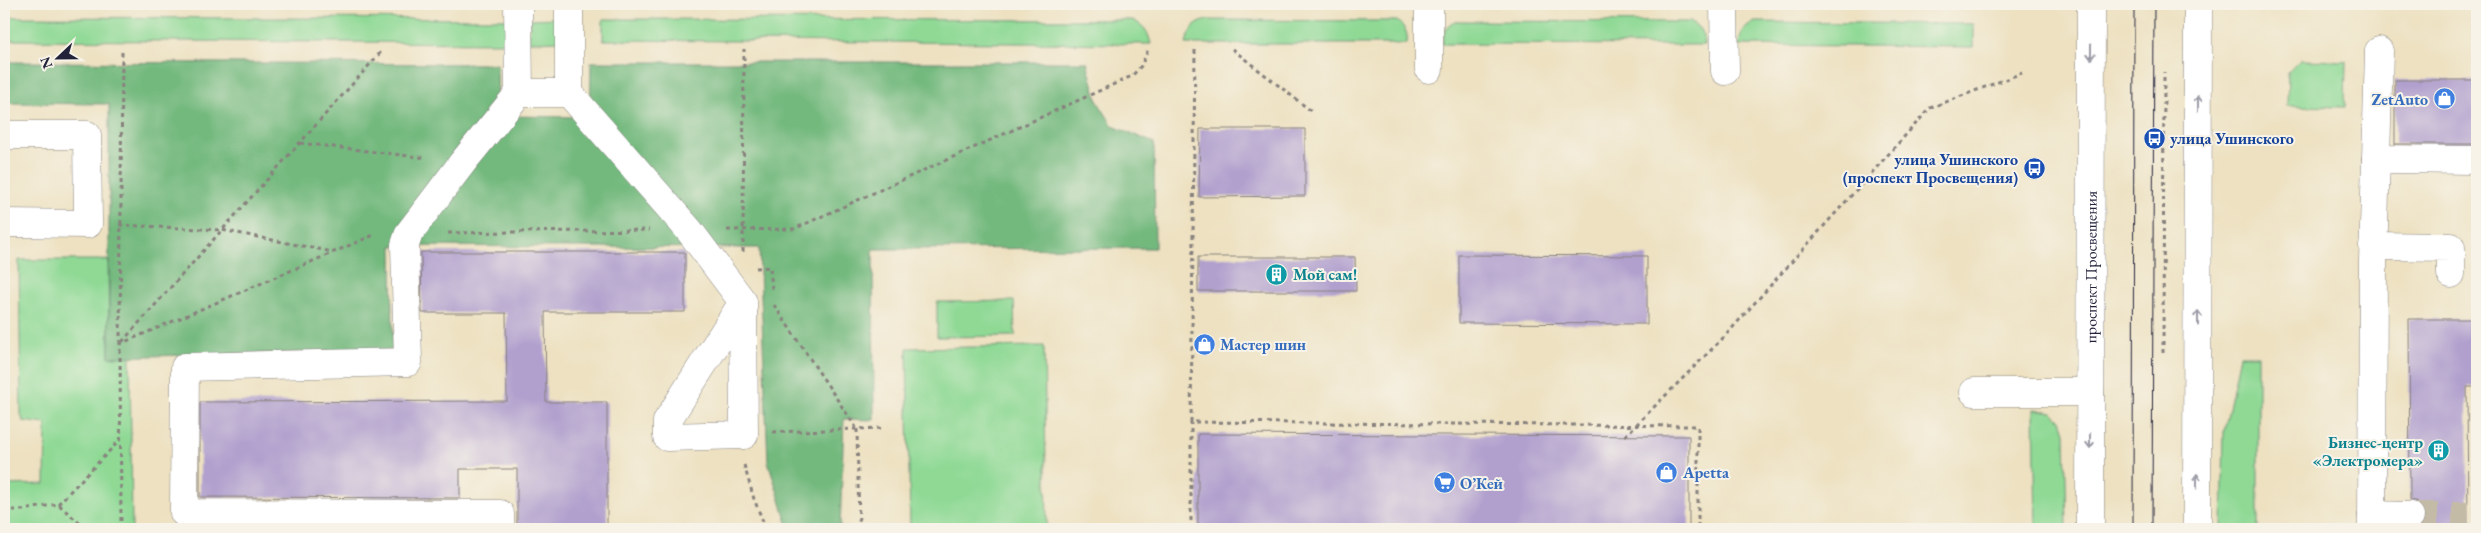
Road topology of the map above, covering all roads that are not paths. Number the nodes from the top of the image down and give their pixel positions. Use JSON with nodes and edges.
{"nodes":[{"id":1,"x":518,"y":4,"type":"edge"},
{"id":2,"x":569,"y":4,"type":"edge"},
{"id":3,"x":1429,"y":4,"type":"edge"},
{"id":4,"x":1724,"y":4,"type":"edge"},
{"id":5,"x":2091,"y":4,"type":"edge"},
{"id":6,"x":2198,"y":4,"type":"edge"},
{"id":7,"x":2379,"y":51,"type":"dead end"},
{"id":8,"x":1429,"y":69,"type":"dead end"},
{"id":9,"x":1724,"y":71,"type":"dead end"},
{"id":10,"x":519,"y":93,"type":"junction"},
{"id":11,"x":569,"y":93,"type":"junction"},
{"id":12,"x":4,"y":135,"type":"edge"},
{"id":13,"x":2376,"y":159,"type":"junction"},
{"id":14,"x":2477,"y":160,"type":"edge"},
{"id":15,"x":4,"y":223,"type":"edge"},
{"id":16,"x":2373,"y":246,"type":"junction"},
{"id":17,"x":2451,"y":274,"type":"dead end"},
{"id":18,"x":743,"y":302,"type":"junction"},
{"id":19,"x":1974,"y":392,"type":"dead end"},
{"id":20,"x":2090,"y":392,"type":"junction"},
{"id":21,"x":2410,"y":516,"type":"tunnel mouth"},
{"id":22,"x":2372,"y":522,"type":"edge"},
{"id":23,"x":500,"y":529,"type":"edge"},
{"id":24,"x":2090,"y":529,"type":"edge"},
{"id":25,"x":2197,"y":529,"type":"edge"}],
"edges":[{"from":1,"to":10,"type":"main road"},
{"from":2,"to":11,"type":"main road"},
{"from":3,"to":8,"type":"main road"},
{"from":4,"to":9,"type":"main road"},
{"from":5,"to":20,"type":"main road","name":"проспект Просвещения","one_way":true},
{"from":25,"to":6,"type":"main road","one_way":true},
{"from":7,"to":13,"type":"main road"},
{"from":10,"to":11,"type":"main road"},
{"from":10,"to":23,"type":"main road"},
{"from":11,"to":18,"type":"main road"},
{"from":12,"to":15,"type":"main road"},
{"from":13,"to":14,"type":"main road"},
{"from":13,"to":16,"type":"main road"},
{"from":16,"to":17,"type":"main road"},
{"from":16,"to":22,"type":"main road"},
{"from":18,"to":18,"type":"main road"},
{"from":19,"to":20,"type":"main road"},
{"from":20,"to":24,"type":"main road","name":"проспект Просвещения","one_way":true},
{"from":21,"to":22,"type":"main road"}]}
